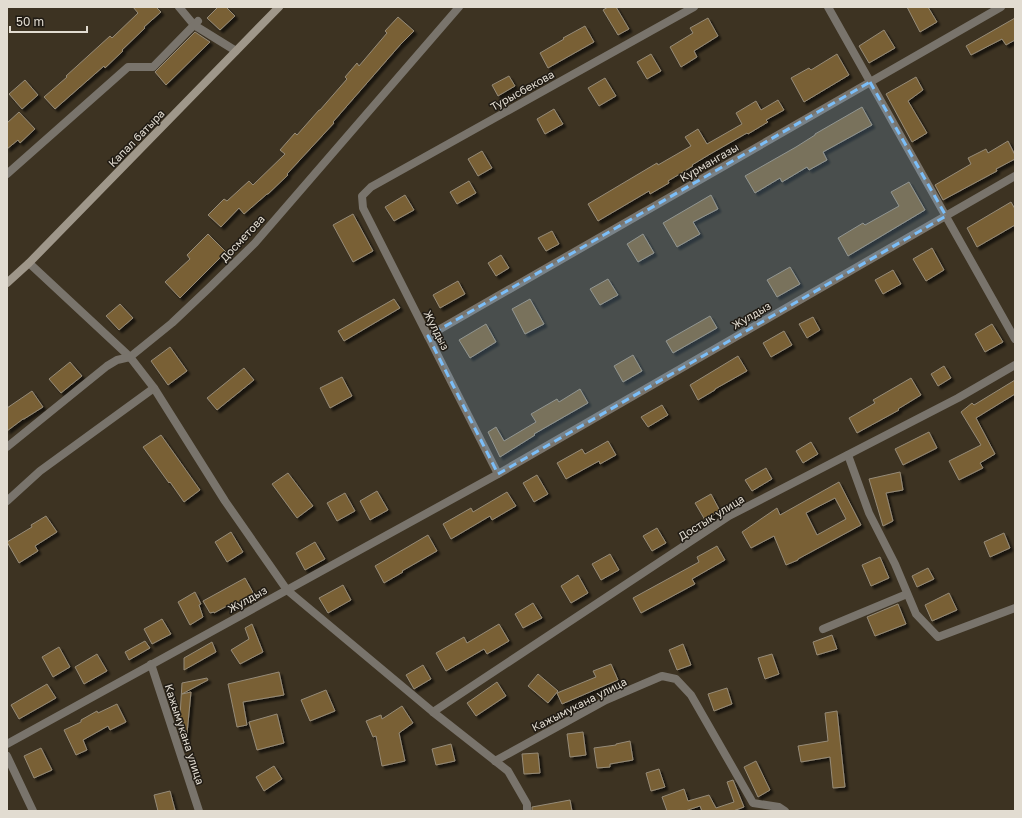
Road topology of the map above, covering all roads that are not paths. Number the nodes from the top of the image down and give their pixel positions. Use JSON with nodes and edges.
{"nodes":[{"id":1,"x":179,"y":7,"type":"edge"},
{"id":2,"x":279,"y":7,"type":"edge"},
{"id":3,"x":459,"y":7,"type":"edge"},
{"id":4,"x":694,"y":7,"type":"edge"},
{"id":5,"x":828,"y":7,"type":"edge"},
{"id":6,"x":1001,"y":7,"type":"edge"},
{"id":7,"x":196,"y":23,"type":"junction"},
{"id":8,"x":236,"y":51,"type":"junction"},
{"id":9,"x":870,"y":82,"type":"junction"},
{"id":10,"x":7,"y":174,"type":"edge"},
{"id":11,"x":1015,"y":176,"type":"edge"},
{"id":12,"x":362,"y":196,"type":"joint"},
{"id":13,"x":946,"y":216,"type":"junction"},
{"id":14,"x":29,"y":263,"type":"junction"},
{"id":15,"x":7,"y":283,"type":"edge"},
{"id":16,"x":428,"y":336,"type":"junction"},
{"id":17,"x":1015,"y":339,"type":"edge"},
{"id":18,"x":130,"y":357,"type":"junction"},
{"id":19,"x":1015,"y":366,"type":"edge"},
{"id":20,"x":154,"y":388,"type":"junction"},
{"id":21,"x":7,"y":447,"type":"edge"},
{"id":22,"x":848,"y":455,"type":"junction"},
{"id":23,"x":498,"y":474,"type":"junction"},
{"id":24,"x":7,"y":501,"type":"edge"},
{"id":25,"x":287,"y":590,"type":"junction"},
{"id":26,"x":907,"y":594,"type":"junction"},
{"id":27,"x":1015,"y":608,"type":"edge"},
{"id":28,"x":823,"y":629,"type":"dead end"},
{"id":29,"x":151,"y":664,"type":"junction"},
{"id":30,"x":433,"y":712,"type":"junction"},
{"id":31,"x":7,"y":744,"type":"edge"},
{"id":32,"x":7,"y":756,"type":"edge"},
{"id":33,"x":495,"y":761,"type":"junction"},
{"id":34,"x":33,"y":811,"type":"edge"},
{"id":35,"x":199,"y":811,"type":"edge"},
{"id":36,"x":527,"y":811,"type":"edge"},
{"id":37,"x":785,"y":811,"type":"edge"}],
"edges":[{"from":1,"to":7,"type":"street"},
{"from":2,"to":8,"type":"main road","name":"Капал батыра"},
{"from":3,"to":18,"type":"street","name":"Досметова"},
{"from":4,"to":12,"type":"street","name":"Турысбекова"},
{"from":5,"to":9,"type":"street"},
{"from":6,"to":9,"type":"street","name":"Курмангазы"},
{"from":7,"to":8,"type":"street"},
{"from":7,"to":10,"type":"street"},
{"from":8,"to":14,"type":"main road","name":"Капал батыра"},
{"from":9,"to":13,"type":"street"},
{"from":9,"to":16,"type":"street","name":"Курмангазы"},
{"from":11,"to":13,"type":"street","name":"Жулдыз"},
{"from":12,"to":16,"type":"street","name":"Жулдыз"},
{"from":13,"to":17,"type":"street"},
{"from":13,"to":23,"type":"street","name":"Жулдыз"},
{"from":14,"to":15,"type":"main road","name":"Капал батыра"},
{"from":14,"to":18,"type":"street"},
{"from":16,"to":23,"type":"street","name":"Жулдыз"},
{"from":18,"to":20,"type":"street"},
{"from":18,"to":21,"type":"street","name":"Досметова"},
{"from":19,"to":22,"type":"street","name":"Достык улица"},
{"from":20,"to":24,"type":"street"},
{"from":20,"to":25,"type":"street"},
{"from":22,"to":26,"type":"street"},
{"from":22,"to":30,"type":"street","name":"Достык улица"},
{"from":23,"to":25,"type":"street","name":"Жулдыз"},
{"from":25,"to":29,"type":"street","name":"Жулдыз"},
{"from":25,"to":30,"type":"street"},
{"from":26,"to":27,"type":"street"},
{"from":26,"to":28,"type":"street"},
{"from":29,"to":31,"type":"street","name":"Жулдыз"},
{"from":29,"to":35,"type":"street","name":"Кажымукана улица"},
{"from":30,"to":33,"type":"street"},
{"from":32,"to":34,"type":"street"},
{"from":33,"to":36,"type":"street"},
{"from":33,"to":37,"type":"street","name":"Кажымукана улица"}]}
